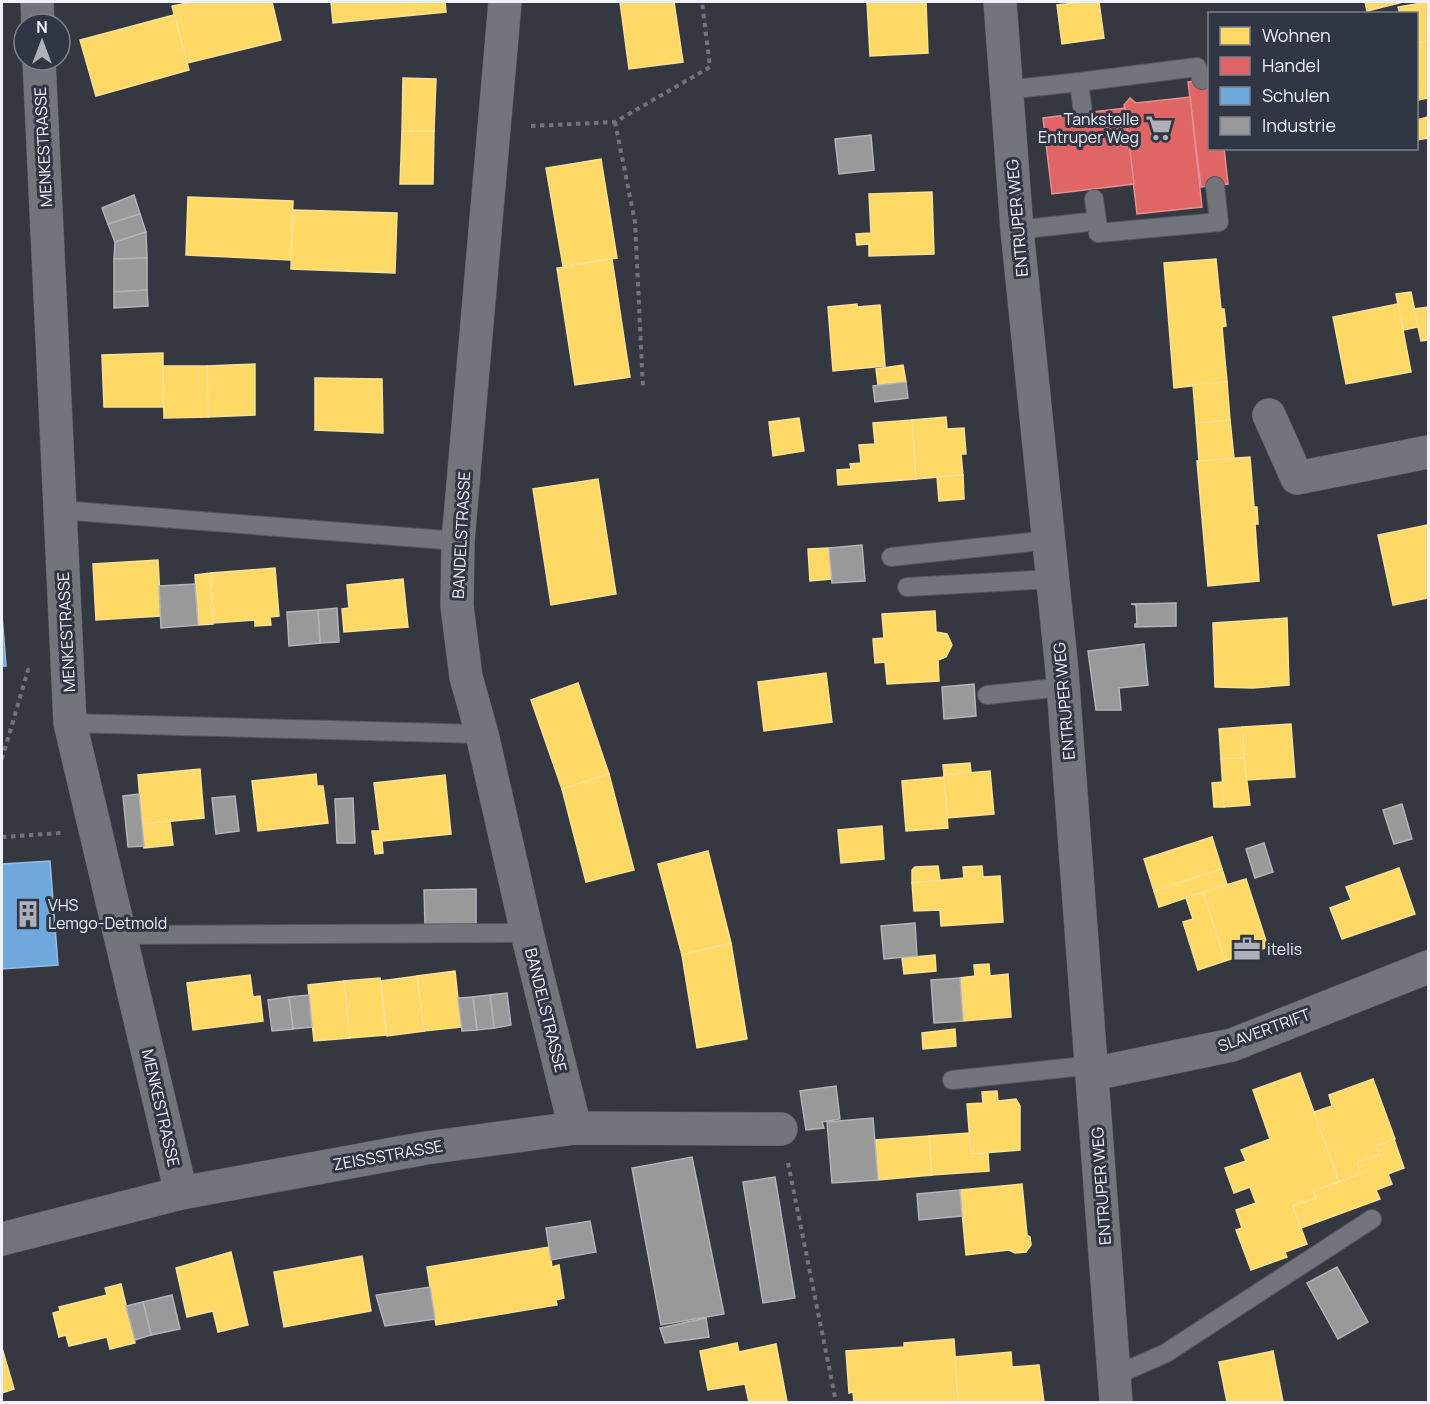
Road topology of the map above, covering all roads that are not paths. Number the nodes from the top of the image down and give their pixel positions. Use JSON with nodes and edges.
{"nodes":[{"id":1,"x":505,"y":2,"type":"edge"},
{"id":2,"x":1000,"y":2,"type":"edge"},
{"id":3,"x":40,"y":72,"type":"edge"},
{"id":4,"x":1202,"y":80,"type":"dead end"},
{"id":5,"x":1079,"y":81,"type":"junction"},
{"id":6,"x":1006,"y":90,"type":"junction"},
{"id":7,"x":1083,"y":113,"type":"dead end"},
{"id":8,"x":1215,"y":186,"type":"dead end"},
{"id":9,"x":1094,"y":199,"type":"dead end"},
{"id":10,"x":1097,"y":221,"type":"junction"},
{"id":11,"x":1017,"y":230,"type":"junction"},
{"id":12,"x":1269,"y":415,"type":"dead end"},
{"id":13,"x":1428,"y":452,"type":"edge"},
{"id":14,"x":60,"y":510,"type":"junction"},
{"id":15,"x":1050,"y":540,"type":"junction"},
{"id":16,"x":458,"y":541,"type":"junction"},
{"id":17,"x":891,"y":557,"type":"dead end"},
{"id":18,"x":1053,"y":579,"type":"junction"},
{"id":19,"x":907,"y":587,"type":"dead end"},
{"id":20,"x":1063,"y":687,"type":"junction"},
{"id":21,"x":987,"y":695,"type":"dead end"},
{"id":22,"x":70,"y":723,"type":"junction"},
{"id":23,"x":482,"y":734,"type":"junction"},
{"id":24,"x":527,"y":933,"type":"junction"},
{"id":25,"x":122,"y":935,"type":"junction"},
{"id":26,"x":1428,"y":967,"type":"edge"},
{"id":27,"x":1093,"y":1069,"type":"junction"},
{"id":28,"x":952,"y":1080,"type":"dead end"},
{"id":29,"x":575,"y":1128,"type":"junction"},
{"id":30,"x":781,"y":1130,"type":"road end"},
{"id":31,"x":181,"y":1193,"type":"junction"},
{"id":32,"x":1372,"y":1219,"type":"dead end"},
{"id":33,"x":2,"y":1239,"type":"edge"},
{"id":34,"x":1115,"y":1389,"type":"edge"}],
"edges":[{"from":1,"to":16,"type":"street","name":"BANDELSTRASSE"},
{"from":2,"to":6,"type":"street","name":"ENTRUPER WEG"},
{"from":3,"to":14,"type":"street","name":"MENKESTRASSE"},
{"from":4,"to":5,"type":"lane"},
{"from":5,"to":6,"type":"lane"},
{"from":5,"to":7,"type":"lane"},
{"from":6,"to":11,"type":"street","name":"ENTRUPER WEG"},
{"from":8,"to":10,"type":"lane"},
{"from":9,"to":10,"type":"lane"},
{"from":10,"to":11,"type":"lane"},
{"from":11,"to":15,"type":"street","name":"ENTRUPER WEG"},
{"from":12,"to":13,"type":"street"},
{"from":14,"to":16,"type":"lane"},
{"from":14,"to":22,"type":"street","name":"MENKESTRASSE"},
{"from":15,"to":17,"type":"lane"},
{"from":15,"to":18,"type":"street","name":"ENTRUPER WEG"},
{"from":16,"to":23,"type":"street","name":"BANDELSTRASSE"},
{"from":18,"to":19,"type":"lane"},
{"from":18,"to":20,"type":"street","name":"ENTRUPER WEG"},
{"from":20,"to":21,"type":"lane"},
{"from":20,"to":27,"type":"street","name":"ENTRUPER WEG"},
{"from":22,"to":23,"type":"lane"},
{"from":22,"to":25,"type":"street","name":"MENKESTRASSE"},
{"from":23,"to":24,"type":"street","name":"BANDELSTRASSE"},
{"from":24,"to":25,"type":"lane"},
{"from":24,"to":29,"type":"street","name":"BANDELSTRASSE"},
{"from":25,"to":31,"type":"street","name":"MENKESTRASSE"},
{"from":26,"to":27,"type":"street","name":"SLAVERTRIFT"},
{"from":27,"to":28,"type":"lane"},
{"from":27,"to":34,"type":"street","name":"ENTRUPER WEG"},
{"from":29,"to":30,"type":"street","name":"ZEISSSTRASSE"},
{"from":29,"to":31,"type":"street","name":"ZEISSSTRASSE"},
{"from":31,"to":33,"type":"street","name":"ZEISSSTRASSE"},
{"from":32,"to":34,"type":"lane"}]}
